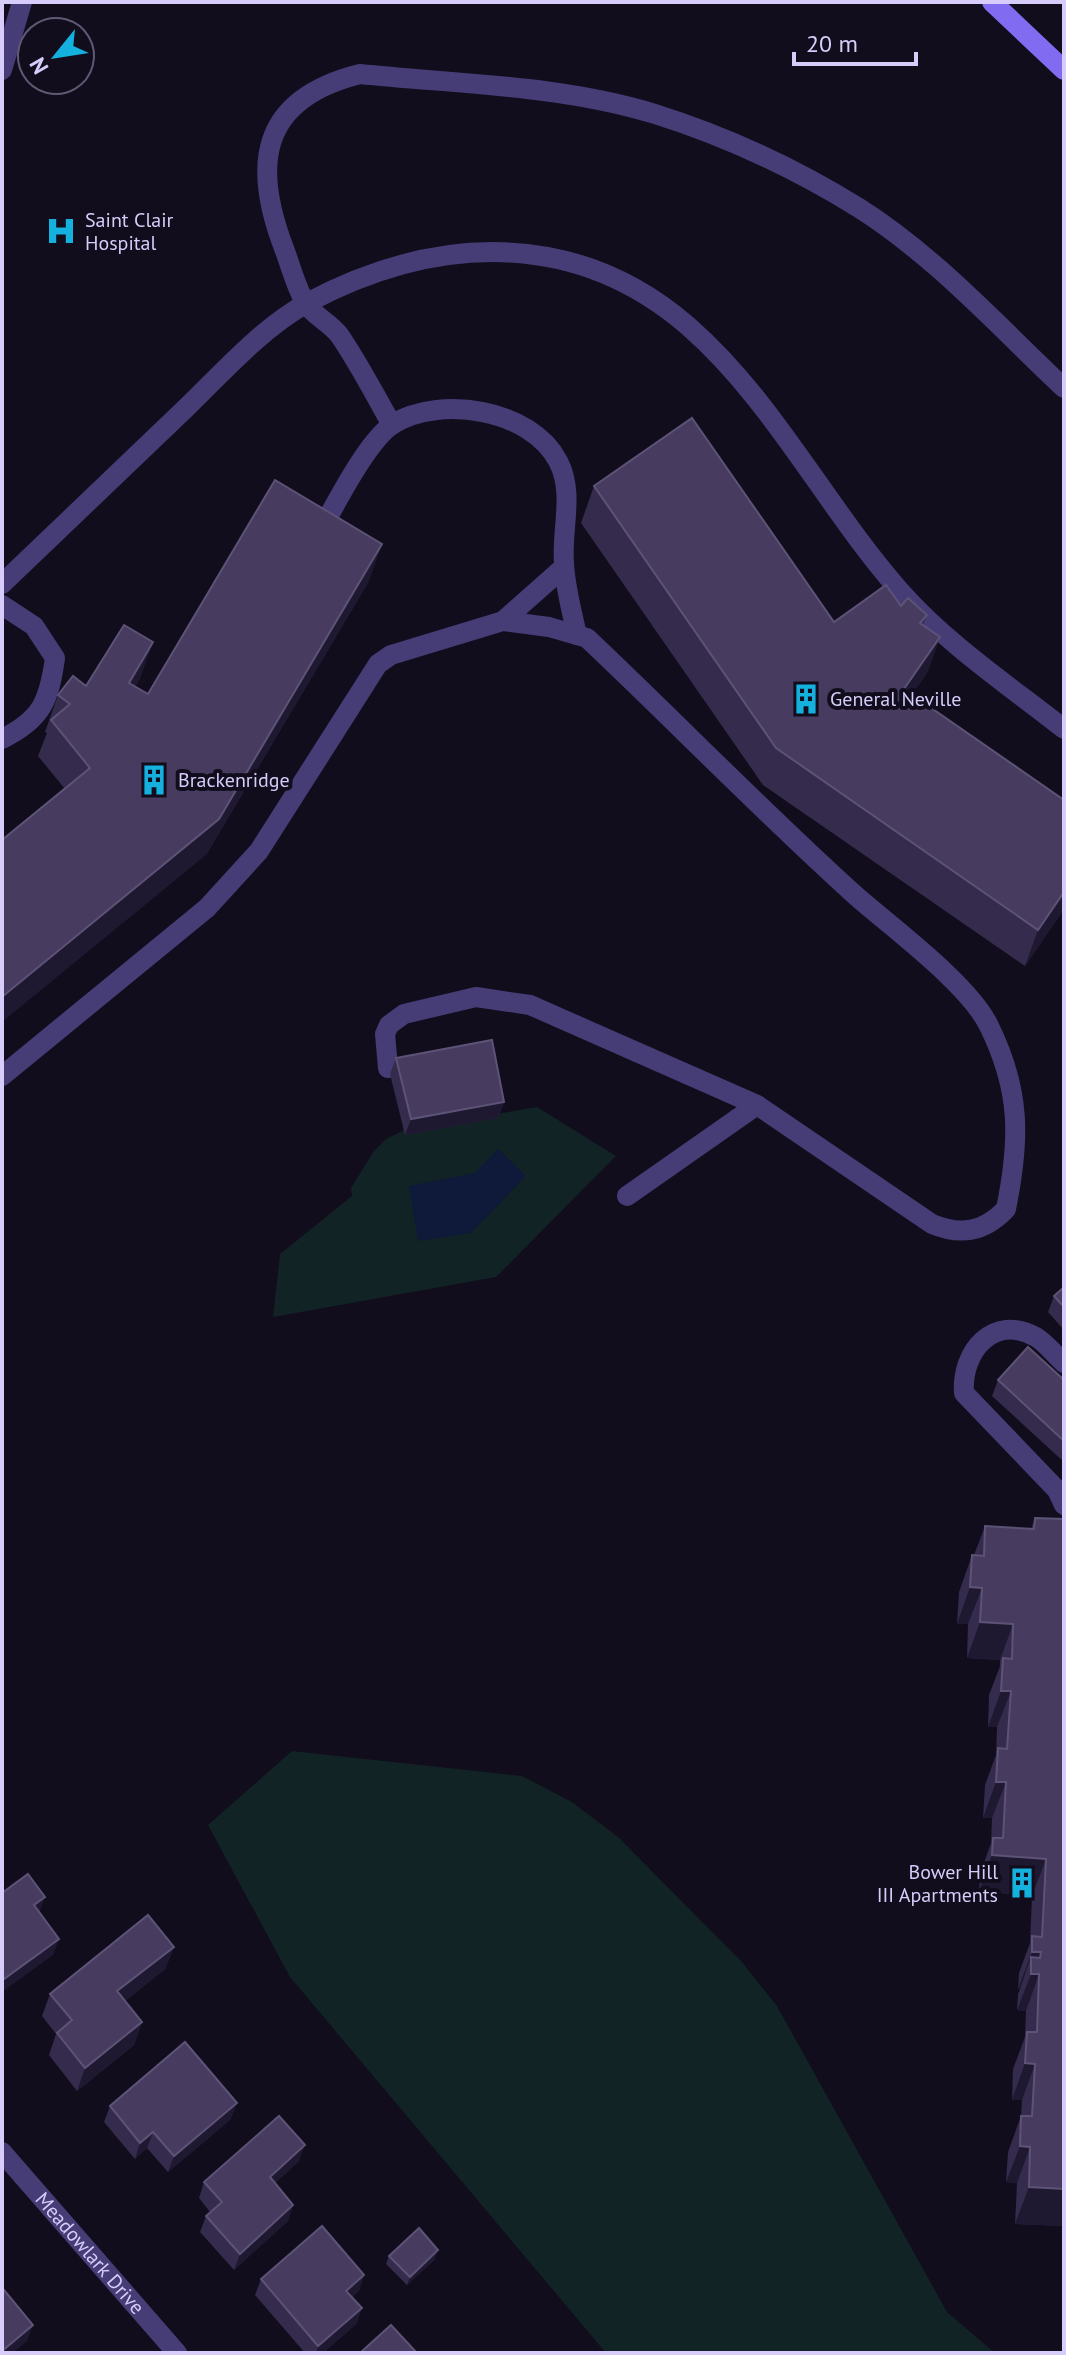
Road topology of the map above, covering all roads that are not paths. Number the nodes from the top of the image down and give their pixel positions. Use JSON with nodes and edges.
{"nodes":[{"id":1,"x":22,"y":2,"type":"edge"},
{"id":2,"x":992,"y":2,"type":"edge"},
{"id":3,"x":2,"y":70,"type":"edge"},
{"id":4,"x":1064,"y":70,"type":"edge"},
{"id":5,"x":305,"y":304,"type":"junction"},
{"id":6,"x":1064,"y":388,"type":"edge"},
{"id":7,"x":392,"y":425,"type":"junction"},
{"id":8,"x":315,"y":540,"type":"edge"},
{"id":9,"x":564,"y":567,"type":"junction"},
{"id":10,"x":2,"y":584,"type":"edge"},
{"id":11,"x":2,"y":605,"type":"edge"},
{"id":12,"x":503,"y":621,"type":"junction"},
{"id":13,"x":577,"y":635,"type":"junction"},
{"id":14,"x":1064,"y":729,"type":"edge"},
{"id":15,"x":2,"y":739,"type":"edge"},
{"id":16,"x":388,"y":1068,"type":"dead end"},
{"id":17,"x":2,"y":1076,"type":"edge"},
{"id":18,"x":757,"y":1105,"type":"junction"},
{"id":19,"x":627,"y":1196,"type":"dead end"},
{"id":20,"x":1064,"y":1363,"type":"edge"},
{"id":21,"x":1064,"y":1505,"type":"edge"},
{"id":22,"x":2,"y":2152,"type":"edge"},
{"id":23,"x":177,"y":2353,"type":"edge"}],
"edges":[{"from":1,"to":3,"type":"street"},
{"from":2,"to":4,"type":"main road"},
{"from":5,"to":6,"type":"street"},
{"from":5,"to":7,"type":"street"},
{"from":5,"to":10,"type":"street"},
{"from":5,"to":14,"type":"street"},
{"from":7,"to":8,"type":"street"},
{"from":7,"to":9,"type":"street"},
{"from":9,"to":12,"type":"street"},
{"from":9,"to":13,"type":"street"},
{"from":11,"to":15,"type":"street"},
{"from":12,"to":13,"type":"street"},
{"from":12,"to":17,"type":"street"},
{"from":13,"to":18,"type":"street"},
{"from":16,"to":18,"type":"street"},
{"from":18,"to":19,"type":"street"},
{"from":20,"to":21,"type":"street"},
{"from":22,"to":23,"type":"street","name":"Meadowlark Drive"}]}
